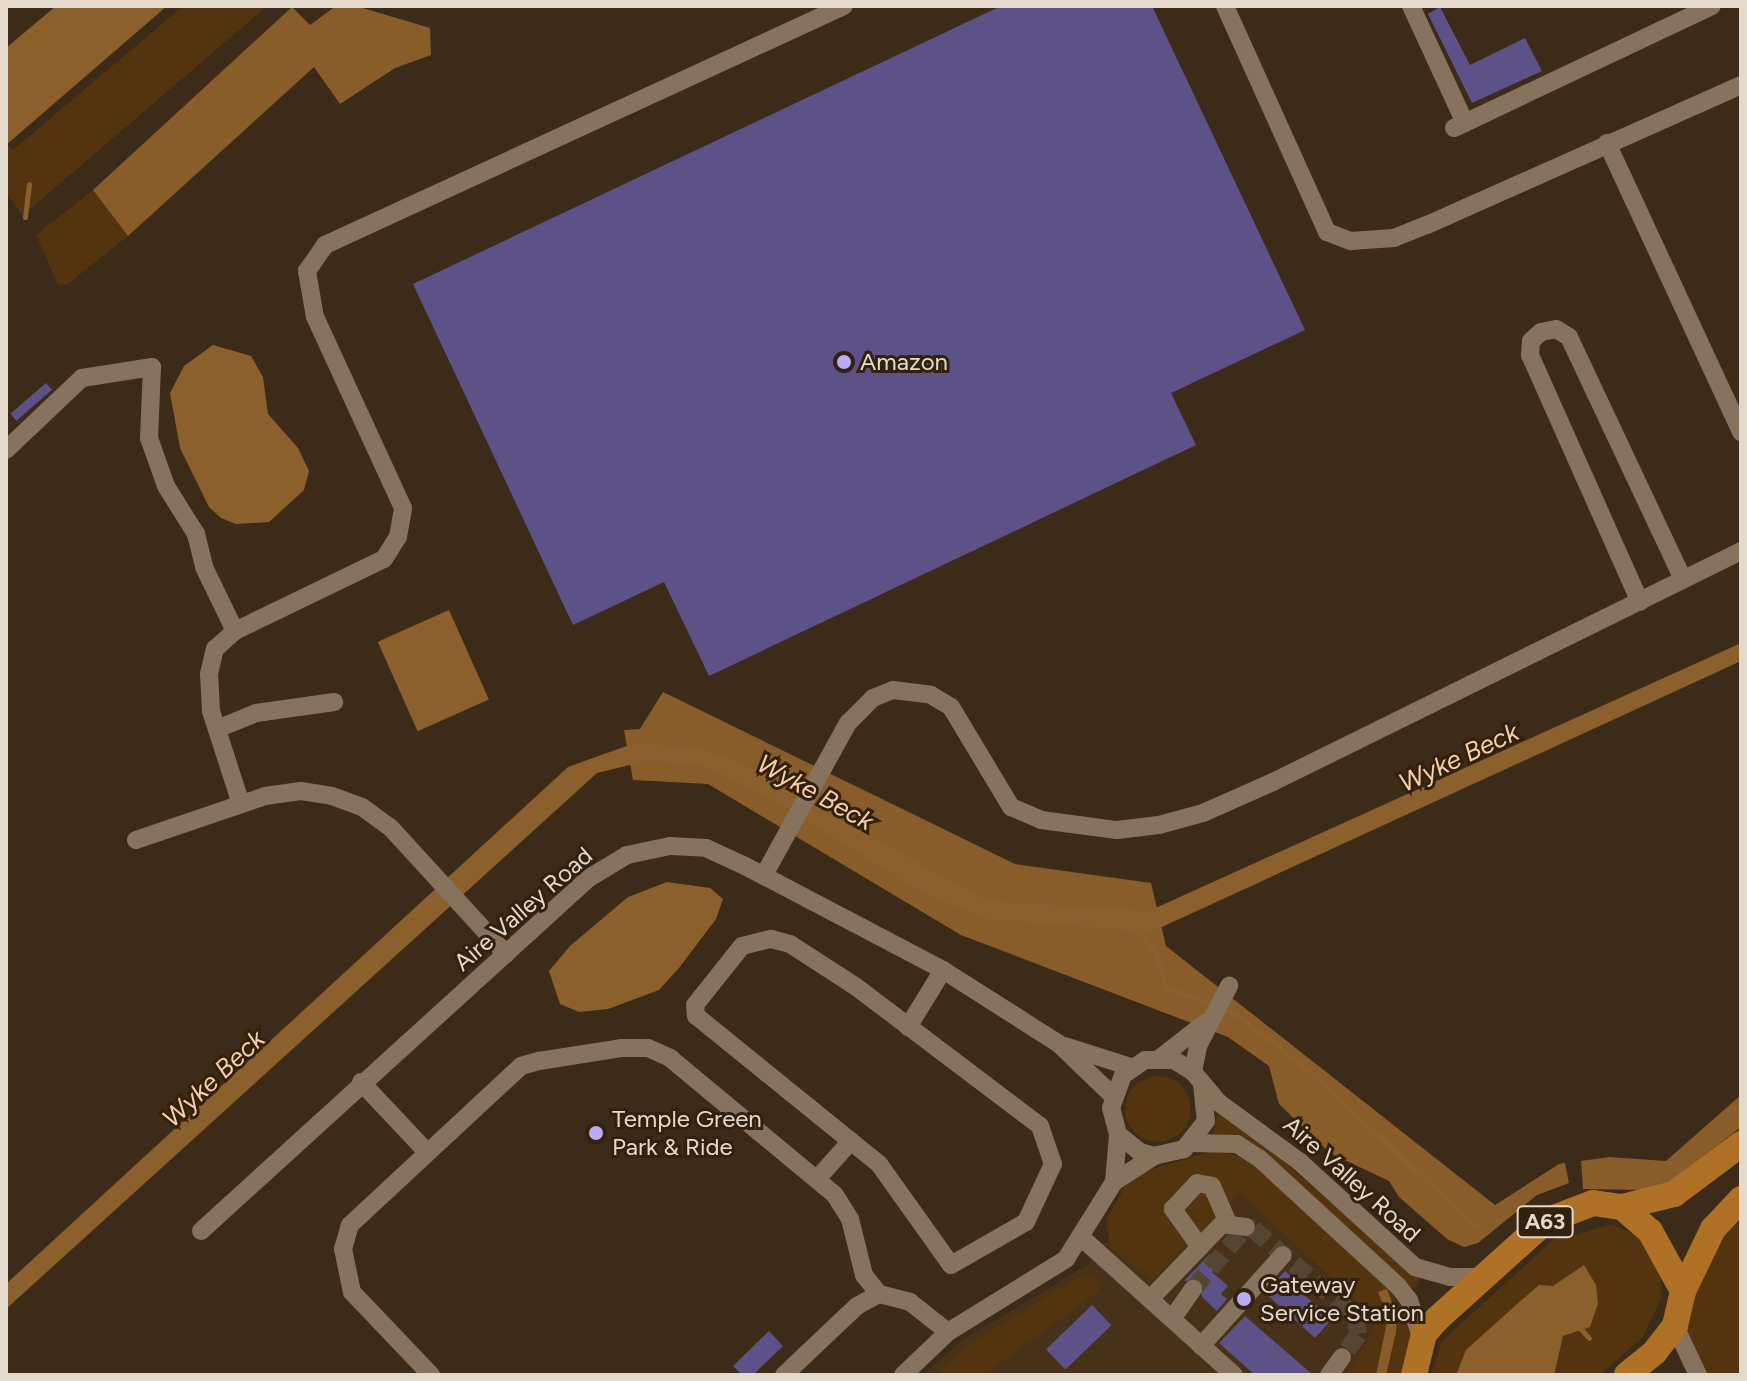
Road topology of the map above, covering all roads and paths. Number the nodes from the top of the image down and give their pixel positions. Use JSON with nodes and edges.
{"nodes":[{"id":1,"x":844,"y":6,"type":"edge"},
{"id":2,"x":1225,"y":6,"type":"edge"},
{"id":3,"x":1411,"y":6,"type":"edge"},
{"id":4,"x":1712,"y":6,"type":"edge"},
{"id":5,"x":1741,"y":85,"type":"edge"},
{"id":6,"x":1607,"y":143,"type":"junction"},
{"id":7,"x":1741,"y":432,"type":"edge"},
{"id":8,"x":6,"y":450,"type":"edge"},
{"id":9,"x":1741,"y":551,"type":"edge"},
{"id":10,"x":1683,"y":579,"type":"junction"},
{"id":11,"x":1640,"y":602,"type":"junction"},
{"id":12,"x":235,"y":631,"type":"junction"},
{"id":13,"x":334,"y":702,"type":"dead end"},
{"id":14,"x":217,"y":729,"type":"junction"},
{"id":15,"x":241,"y":804,"type":"junction"},
{"id":16,"x":136,"y":840,"type":"dead end"},
{"id":17,"x":764,"y":875,"type":"junction"},
{"id":18,"x":506,"y":954,"type":"junction"},
{"id":19,"x":943,"y":970,"type":"junction"},
{"id":20,"x":1229,"y":986,"type":"dead end"},
{"id":21,"x":1209,"y":1020,"type":"junction"},
{"id":22,"x":908,"y":1027,"type":"junction"},
{"id":23,"x":1059,"y":1044,"type":"junction"},
{"id":24,"x":1160,"y":1058,"type":"junction"},
{"id":25,"x":1131,"y":1067,"type":"junction"},
{"id":26,"x":1198,"y":1078,"type":"junction"},
{"id":27,"x":361,"y":1082,"type":"junction"},
{"id":28,"x":1112,"y":1095,"type":"junction"},
{"id":29,"x":1118,"y":1134,"type":"junction"},
{"id":30,"x":851,"y":1141,"type":"junction"},
{"id":31,"x":1193,"y":1143,"type":"junction"},
{"id":32,"x":1741,"y":1144,"type":"edge"},
{"id":33,"x":427,"y":1152,"type":"junction"},
{"id":34,"x":1154,"y":1156,"type":"junction"},
{"id":35,"x":817,"y":1179,"type":"junction"},
{"id":36,"x":1114,"y":1182,"type":"junction"},
{"id":37,"x":1741,"y":1199,"type":"edge"},
{"id":38,"x":1622,"y":1207,"type":"junction"},
{"id":39,"x":201,"y":1231,"type":"dead end"},
{"id":40,"x":1083,"y":1239,"type":"junction"},
{"id":41,"x":1200,"y":1247,"type":"junction"},
{"id":42,"x":1283,"y":1255,"type":"dead end"},
{"id":43,"x":1485,"y":1277,"type":"junction"},
{"id":44,"x":1193,"y":1289,"type":"tunnel mouth"},
{"id":45,"x":1683,"y":1291,"type":"junction"},
{"id":46,"x":879,"y":1294,"type":"junction"},
{"id":47,"x":1150,"y":1299,"type":"junction"},
{"id":48,"x":1172,"y":1319,"type":"junction"},
{"id":49,"x":1675,"y":1326,"type":"junction"},
{"id":50,"x":948,"y":1332,"type":"junction"},
{"id":51,"x":1422,"y":1340,"type":"junction"},
{"id":52,"x":1201,"y":1346,"type":"junction"},
{"id":53,"x":1342,"y":1357,"type":"tunnel mouth"},
{"id":54,"x":911,"y":1372,"type":"edge"},
{"id":55,"x":431,"y":1375,"type":"edge"},
{"id":56,"x":784,"y":1375,"type":"edge"},
{"id":57,"x":1234,"y":1375,"type":"edge"},
{"id":58,"x":1329,"y":1375,"type":"edge"},
{"id":59,"x":1414,"y":1375,"type":"edge"},
{"id":60,"x":1627,"y":1375,"type":"edge"},
{"id":61,"x":1698,"y":1375,"type":"edge"}],
"edges":[{"from":1,"to":12,"type":"street"},
{"from":2,"to":6,"type":"street"},
{"from":3,"to":4,"type":"street"},
{"from":5,"to":6,"type":"street"},
{"from":6,"to":7,"type":"street"},
{"from":8,"to":12,"type":"street"},
{"from":9,"to":10,"type":"street"},
{"from":10,"to":11,"type":"street"},
{"from":10,"to":11,"type":"street"},
{"from":11,"to":17,"type":"street"},
{"from":12,"to":14,"type":"street"},
{"from":13,"to":14,"type":"street"},
{"from":14,"to":15,"type":"street"},
{"from":15,"to":16,"type":"street"},
{"from":15,"to":18,"type":"street"},
{"from":17,"to":18,"type":"street","name":"Aire Valley Road"},
{"from":17,"to":19,"type":"street","name":"Aire Valley Road"},
{"from":18,"to":27,"type":"street","name":"Aire Valley Road"},
{"from":19,"to":22,"type":"street"},
{"from":19,"to":23,"type":"street","name":"Aire Valley Road"},
{"from":20,"to":21,"type":"street"},
{"from":21,"to":24,"type":"street"},
{"from":21,"to":26,"type":"street"},
{"from":22,"to":30,"type":"street"},
{"from":22,"to":30,"type":"street"},
{"from":23,"to":25,"type":"street","name":"Aire Valley Road"},
{"from":23,"to":28,"type":"street","name":"Aire Valley Road"},
{"from":24,"to":25,"type":"street"},
{"from":24,"to":26,"type":"street","name":"Aire Valley Road"},
{"from":25,"to":28,"type":"street"},
{"from":26,"to":31,"type":"street"},
{"from":26,"to":43,"type":"street","name":"Aire Valley Road"},
{"from":27,"to":33,"type":"street"},
{"from":27,"to":39,"type":"street","name":"Aire Valley Road"},
{"from":28,"to":29,"type":"street"},
{"from":29,"to":34,"type":"street"},
{"from":29,"to":36,"type":"street"},
{"from":30,"to":35,"type":"street"},
{"from":31,"to":34,"type":"street","name":"Aire Valley Road"},
{"from":31,"to":51,"type":"street","name":"Aire Valley Road"},
{"from":32,"to":38,"type":"highway","number":"A63"},
{"from":33,"to":35,"type":"street"},
{"from":33,"to":55,"type":"street"},
{"from":34,"to":36,"type":"street","name":"Aire Valley Road"},
{"from":35,"to":46,"type":"street"},
{"from":36,"to":40,"type":"street"},
{"from":37,"to":45,"type":"highway"},
{"from":38,"to":43,"type":"highway","number":"A63"},
{"from":38,"to":45,"type":"highway"},
{"from":40,"to":47,"type":"street"},
{"from":40,"to":50,"type":"street"},
{"from":41,"to":41,"type":"street"},
{"from":41,"to":47,"type":"street"},
{"from":42,"to":52,"type":"street"},
{"from":43,"to":51,"type":"highway","number":"A63"},
{"from":44,"to":48,"type":"street"},
{"from":45,"to":49,"type":"highway"},
{"from":46,"to":50,"type":"street"},
{"from":46,"to":56,"type":"street"},
{"from":47,"to":48,"type":"street"},
{"from":48,"to":52,"type":"street"},
{"from":49,"to":60,"type":"highway"},
{"from":49,"to":61,"type":"street"},
{"from":50,"to":54,"type":"street"},
{"from":51,"to":59,"type":"highway","number":"A63"},
{"from":52,"to":57,"type":"street"},
{"from":53,"to":58,"type":"street"}]}
